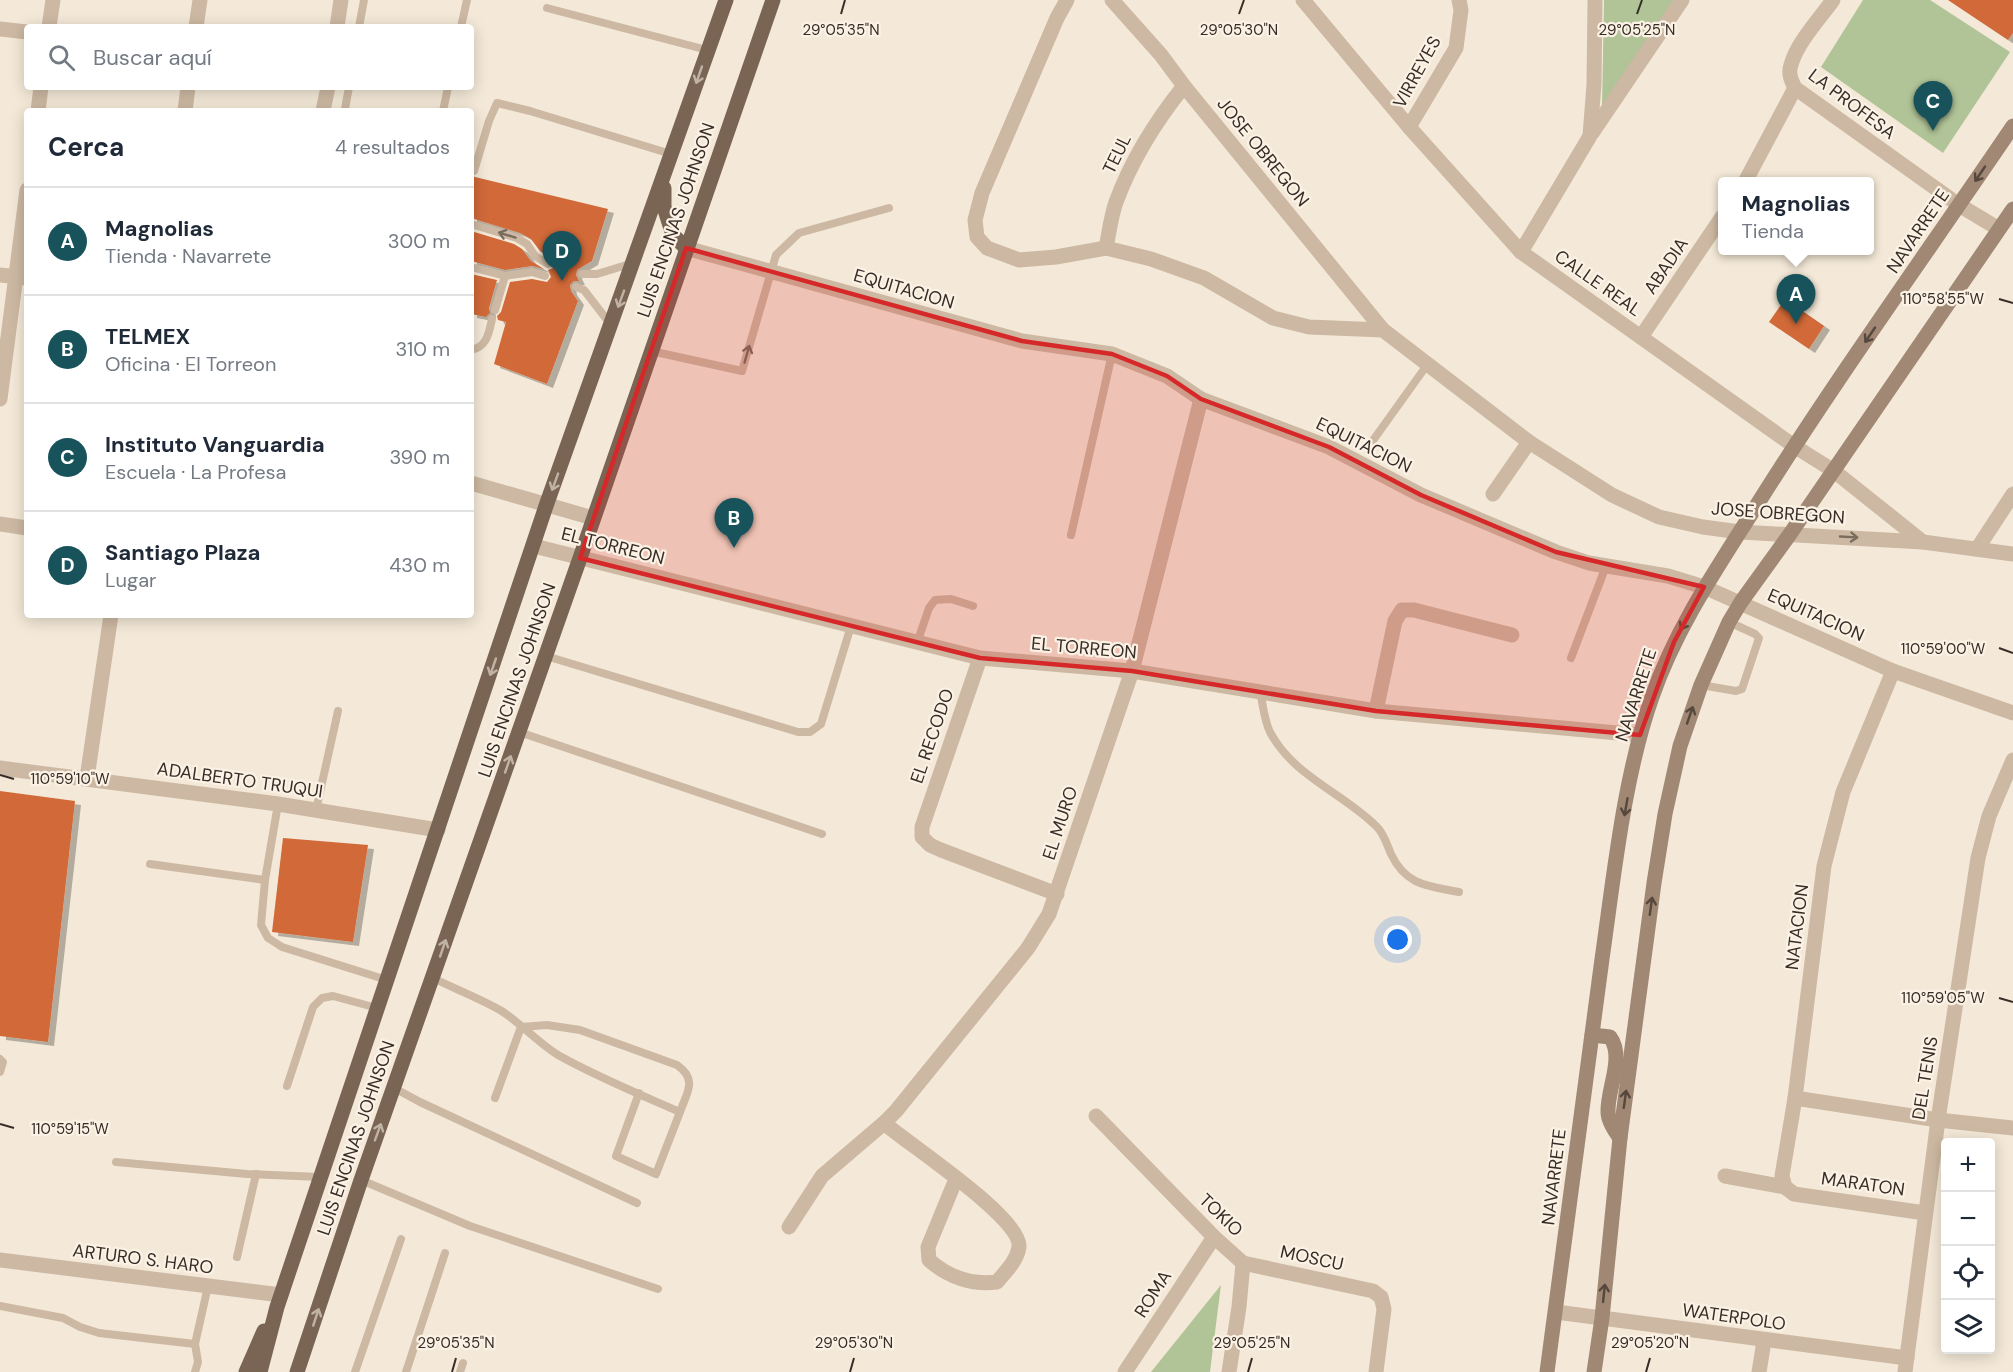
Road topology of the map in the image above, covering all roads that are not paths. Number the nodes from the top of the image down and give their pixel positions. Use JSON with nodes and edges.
{"nodes":[{"id":1,"x":53,"y":0,"type":"edge"},
{"id":2,"x":200,"y":0,"type":"edge"},
{"id":3,"x":341,"y":0,"type":"edge"},
{"id":4,"x":364,"y":0,"type":"edge"},
{"id":5,"x":467,"y":0,"type":"edge"},
{"id":6,"x":726,"y":0,"type":"edge"},
{"id":7,"x":773,"y":0,"type":"edge"},
{"id":8,"x":1067,"y":0,"type":"edge"},
{"id":9,"x":1112,"y":0,"type":"edge"},
{"id":10,"x":1303,"y":0,"type":"edge"},
{"id":11,"x":1459,"y":0,"type":"edge"},
{"id":12,"x":1595,"y":0,"type":"edge"},
{"id":13,"x":1682,"y":0,"type":"edge"},
{"id":14,"x":1833,"y":0,"type":"edge"},
{"id":15,"x":547,"y":8,"type":"dead end"},
{"id":16,"x":49,"y":24,"type":"edge"},
{"id":17,"x":196,"y":24,"type":"edge"},
{"id":18,"x":337,"y":24,"type":"edge"},
{"id":19,"x":360,"y":24,"type":"edge"},
{"id":20,"x":462,"y":24,"type":"edge"},
{"id":21,"x":0,"y":28,"type":"edge"},
{"id":22,"x":24,"y":32,"type":"edge"},
{"id":23,"x":707,"y":50,"type":"junction"},
{"id":24,"x":1184,"y":86,"type":"junction"},
{"id":25,"x":1795,"y":88,"type":"junction"},
{"id":26,"x":41,"y":90,"type":"edge"},
{"id":27,"x":188,"y":90,"type":"edge"},
{"id":28,"x":327,"y":90,"type":"edge"},
{"id":29,"x":348,"y":90,"type":"edge"},
{"id":30,"x":447,"y":90,"type":"edge"},
{"id":31,"x":38,"y":108,"type":"edge"},
{"id":32,"x":184,"y":108,"type":"edge"},
{"id":33,"x":324,"y":108,"type":"edge"},
{"id":34,"x":345,"y":108,"type":"edge"},
{"id":35,"x":444,"y":108,"type":"edge"},
{"id":36,"x":2013,"y":126,"type":"edge"},
{"id":37,"x":1409,"y":127,"type":"junction"},
{"id":38,"x":1590,"y":136,"type":"junction"},
{"id":39,"x":671,"y":154,"type":"junction"},
{"id":40,"x":474,"y":171,"type":"dead end"},
{"id":41,"x":1748,"y":177,"type":"edge"},
{"id":42,"x":663,"y":179,"type":"junction"},
{"id":43,"x":1959,"y":205,"type":"junction"},
{"id":44,"x":889,"y":208,"type":"dead end"},
{"id":45,"x":2013,"y":208,"type":"edge"},
{"id":46,"x":24,"y":210,"type":"edge"},
{"id":47,"x":1718,"y":223,"type":"edge"},
{"id":48,"x":474,"y":225,"type":"edge"},
{"id":49,"x":1999,"y":229,"type":"junction"},
{"id":50,"x":686,"y":248,"type":"junction"},
{"id":51,"x":1106,"y":248,"type":"junction"},
{"id":52,"x":1521,"y":252,"type":"junction"},
{"id":53,"x":535,"y":256,"type":"junction"},
{"id":54,"x":634,"y":263,"type":"junction"},
{"id":55,"x":548,"y":264,"type":"dead end"},
{"id":56,"x":474,"y":268,"type":"edge"},
{"id":57,"x":532,"y":272,"type":"junction"},
{"id":58,"x":771,"y":272,"type":"junction"},
{"id":59,"x":582,"y":274,"type":"dead end"},
{"id":60,"x":505,"y":276,"type":"junction"},
{"id":61,"x":545,"y":276,"type":"dead end"},
{"id":62,"x":14,"y":277,"type":"edge"},
{"id":63,"x":576,"y":287,"type":"dead end"},
{"id":64,"x":611,"y":325,"type":"junction"},
{"id":65,"x":1383,"y":330,"type":"junction"},
{"id":66,"x":1641,"y":337,"type":"junction"},
{"id":67,"x":474,"y":350,"type":"edge"},
{"id":68,"x":651,"y":351,"type":"junction"},
{"id":69,"x":1112,"y":354,"type":"junction"},
{"id":70,"x":1427,"y":366,"type":"junction"},
{"id":71,"x":0,"y":399,"type":"edge"},
{"id":72,"x":1201,"y":399,"type":"junction"},
{"id":73,"x":1529,"y":442,"type":"junction"},
{"id":74,"x":1369,"y":446,"type":"dead end"},
{"id":75,"x":1794,"y":446,"type":"junction"},
{"id":76,"x":1834,"y":471,"type":"junction"},
{"id":77,"x":474,"y":484,"type":"edge"},
{"id":78,"x":1493,"y":494,"type":"dead end"},
{"id":79,"x":2013,"y":494,"type":"edge"},
{"id":80,"x":547,"y":503,"type":"junction"},
{"id":81,"x":593,"y":518,"type":"junction"},
{"id":82,"x":0,"y":524,"type":"edge"},
{"id":83,"x":24,"y":528,"type":"edge"},
{"id":84,"x":1740,"y":532,"type":"junction"},
{"id":85,"x":1790,"y":534,"type":"junction"},
{"id":86,"x":1071,"y":535,"type":"dead end"},
{"id":87,"x":1923,"y":542,"type":"junction"},
{"id":88,"x":534,"y":546,"type":"junction"},
{"id":89,"x":1977,"y":549,"type":"junction"},
{"id":90,"x":2013,"y":554,"type":"edge"},
{"id":91,"x":580,"y":558,"type":"junction"},
{"id":92,"x":1606,"y":566,"type":"junction"},
{"id":93,"x":1704,"y":586,"type":"junction"},
{"id":94,"x":1741,"y":602,"type":"junction"},
{"id":95,"x":973,"y":606,"type":"dead end"},
{"id":96,"x":111,"y":618,"type":"edge"},
{"id":97,"x":1729,"y":622,"type":"junction"},
{"id":98,"x":851,"y":626,"type":"junction"},
{"id":99,"x":1512,"y":635,"type":"dead end"},
{"id":100,"x":917,"y":643,"type":"junction"},
{"id":101,"x":546,"y":656,"type":"junction"},
{"id":102,"x":980,"y":658,"type":"junction"},
{"id":103,"x":1571,"y":658,"type":"dead end"},
{"id":104,"x":1132,"y":671,"type":"junction"},
{"id":105,"x":1893,"y":671,"type":"junction"},
{"id":106,"x":1701,"y":685,"type":"junction"},
{"id":107,"x":1260,"y":692,"type":"junction"},
{"id":108,"x":338,"y":711,"type":"dead end"},
{"id":109,"x":1376,"y":711,"type":"junction"},
{"id":110,"x":2013,"y":713,"type":"edge"},
{"id":111,"x":519,"y":732,"type":"junction"},
{"id":112,"x":1640,"y":735,"type":"junction"},
{"id":113,"x":2013,"y":760,"type":"edge"},
{"id":114,"x":0,"y":768,"type":"edge"},
{"id":115,"x":87,"y":778,"type":"junction"},
{"id":116,"x":278,"y":804,"type":"junction"},
{"id":117,"x":316,"y":810,"type":"junction"},
{"id":118,"x":438,"y":830,"type":"junction"},
{"id":119,"x":822,"y":834,"type":"dead end"},
{"id":120,"x":150,"y":864,"type":"dead end"},
{"id":121,"x":265,"y":880,"type":"junction"},
{"id":122,"x":1459,"y":892,"type":"dead end"},
{"id":123,"x":1057,"y":894,"type":"junction"},
{"id":124,"x":433,"y":978,"type":"junction"},
{"id":125,"x":387,"y":980,"type":"junction"},
{"id":126,"x":377,"y":1008,"type":"junction"},
{"id":127,"x":521,"y":1027,"type":"junction"},
{"id":128,"x":1592,"y":1035,"type":"junction"},
{"id":129,"x":0,"y":1059,"type":"edge"},
{"id":130,"x":0,"y":1072,"type":"edge"},
{"id":131,"x":287,"y":1086,"type":"dead end"},
{"id":132,"x":394,"y":1088,"type":"junction"},
{"id":133,"x":639,"y":1094,"type":"junction"},
{"id":134,"x":495,"y":1098,"type":"dead end"},
{"id":135,"x":1795,"y":1098,"type":"junction"},
{"id":136,"x":680,"y":1112,"type":"junction"},
{"id":137,"x":1096,"y":1116,"type":"dead end"},
{"id":138,"x":1938,"y":1120,"type":"junction"},
{"id":139,"x":884,"y":1123,"type":"junction"},
{"id":140,"x":2013,"y":1128,"type":"edge"},
{"id":141,"x":1620,"y":1138,"type":"junction"},
{"id":142,"x":116,"y":1162,"type":"dead end"},
{"id":143,"x":256,"y":1174,"type":"junction"},
{"id":144,"x":1725,"y":1176,"type":"dead end"},
{"id":145,"x":320,"y":1177,"type":"junction"},
{"id":146,"x":956,"y":1179,"type":"junction"},
{"id":147,"x":361,"y":1180,"type":"junction"},
{"id":148,"x":1790,"y":1191,"type":"junction"},
{"id":149,"x":638,"y":1203,"type":"dead end"},
{"id":150,"x":1925,"y":1213,"type":"junction"},
{"id":151,"x":789,"y":1227,"type":"dead end"},
{"id":152,"x":1214,"y":1237,"type":"junction"},
{"id":153,"x":401,"y":1239,"type":"dead end"},
{"id":154,"x":445,"y":1253,"type":"dead end"},
{"id":155,"x":237,"y":1257,"type":"dead end"},
{"id":156,"x":0,"y":1260,"type":"edge"},
{"id":157,"x":1243,"y":1263,"type":"junction"},
{"id":158,"x":208,"y":1286,"type":"junction"},
{"id":159,"x":658,"y":1289,"type":"dead end"},
{"id":160,"x":279,"y":1301,"type":"junction"},
{"id":161,"x":0,"y":1306,"type":"edge"},
{"id":162,"x":1556,"y":1312,"type":"junction"},
{"id":163,"x":1602,"y":1318,"type":"junction"},
{"id":164,"x":1764,"y":1341,"type":"junction"},
{"id":165,"x":195,"y":1344,"type":"junction"},
{"id":166,"x":1906,"y":1365,"type":"edge"},
{"id":167,"x":195,"y":1372,"type":"edge"},
{"id":168,"x":246,"y":1372,"type":"edge"},
{"id":169,"x":260,"y":1372,"type":"edge"},
{"id":170,"x":297,"y":1372,"type":"edge"},
{"id":171,"x":355,"y":1372,"type":"edge"},
{"id":172,"x":406,"y":1372,"type":"edge"},
{"id":173,"x":1125,"y":1372,"type":"edge"},
{"id":174,"x":1229,"y":1372,"type":"edge"},
{"id":175,"x":1376,"y":1372,"type":"edge"},
{"id":176,"x":1547,"y":1372,"type":"edge"},
{"id":177,"x":1594,"y":1372,"type":"edge"},
{"id":178,"x":1759,"y":1372,"type":"edge"}],
"edges":[{"from":1,"to":16,"type":"street"},
{"from":2,"to":17,"type":"street"},
{"from":3,"to":18,"type":"street"},
{"from":4,"to":19,"type":"lane"},
{"from":5,"to":20,"type":"lane"},
{"from":6,"to":23,"type":"main road","name":"LUIS ENCINAS JOHNSON"},
{"from":7,"to":50,"type":"main road","name":"LUIS ENCINAS JOHNSON"},
{"from":8,"to":51,"type":"street"},
{"from":9,"to":24,"type":"street","name":"JOSE OBREGON"},
{"from":10,"to":37,"type":"street","name":"CALLE REAL"},
{"from":11,"to":37,"type":"street","name":"VIRREYES"},
{"from":12,"to":38,"type":"street"},
{"from":13,"to":38,"type":"street"},
{"from":14,"to":25,"type":"street","name":"LA PROFESA"},
{"from":15,"to":23,"type":"lane"},
{"from":21,"to":22,"type":"street"},
{"from":23,"to":39,"type":"main road","name":"LUIS ENCINAS JOHNSON","one_way":true},
{"from":24,"to":51,"type":"street","name":"TEUL"},
{"from":24,"to":65,"type":"street","name":"JOSE OBREGON"},
{"from":25,"to":41,"type":"street"},
{"from":25,"to":43,"type":"street","name":"LA PROFESA"},
{"from":26,"to":31,"type":"street"},
{"from":27,"to":32,"type":"street"},
{"from":28,"to":33,"type":"street"},
{"from":29,"to":34,"type":"lane"},
{"from":30,"to":35,"type":"lane"},
{"from":36,"to":43,"type":"main road","name":"NAVARRETE","one_way":true},
{"from":37,"to":52,"type":"street","name":"CALLE REAL"},
{"from":38,"to":52,"type":"street"},
{"from":39,"to":40,"type":"lane"},
{"from":39,"to":42,"type":"main road","name":"LUIS ENCINAS JOHNSON"},
{"from":42,"to":50,"type":"main road"},
{"from":42,"to":54,"type":"main road","name":"LUIS ENCINAS JOHNSON"},
{"from":43,"to":49,"type":"street","name":"LA PROFESA"},
{"from":43,"to":75,"type":"main road","name":"NAVARRETE","one_way":true},
{"from":44,"to":58,"type":"lane"},
{"from":45,"to":49,"type":"main road"},
{"from":46,"to":62,"type":"street"},
{"from":47,"to":66,"type":"street","name":"ABADIA"},
{"from":53,"to":48,"type":"lane","one_way":true},
{"from":49,"to":76,"type":"main road"},
{"from":50,"to":58,"type":"street","name":"EQUITACION"},
{"from":50,"to":68,"type":"main road","name":"LUIS ENCINAS JOHNSON"},
{"from":51,"to":65,"type":"street"},
{"from":52,"to":66,"type":"street","name":"CALLE REAL"},
{"from":53,"to":55,"type":"lane"},
{"from":53,"to":57,"type":"lane"},
{"from":54,"to":59,"type":"lane"},
{"from":54,"to":64,"type":"main road","name":"LUIS ENCINAS JOHNSON","one_way":true},
{"from":56,"to":60,"type":"lane"},
{"from":57,"to":60,"type":"lane"},
{"from":57,"to":61,"type":"lane"},
{"from":68,"to":58,"type":"lane","one_way":true},
{"from":58,"to":69,"type":"street","name":"EQUITACION"},
{"from":60,"to":67,"type":"lane"},
{"from":62,"to":71,"type":"street"},
{"from":63,"to":64,"type":"lane"},
{"from":64,"to":80,"type":"main road","name":"LUIS ENCINAS JOHNSON","one_way":true},
{"from":65,"to":70,"type":"street","name":"JOSE OBREGON"},
{"from":66,"to":75,"type":"street","name":"CALLE REAL"},
{"from":68,"to":81,"type":"main road","name":"LUIS ENCINAS JOHNSON"},
{"from":69,"to":72,"type":"street","name":"EQUITACION"},
{"from":69,"to":86,"type":"lane"},
{"from":70,"to":73,"type":"street","name":"JOSE OBREGON"},
{"from":70,"to":74,"type":"lane"},
{"from":72,"to":92,"type":"street","name":"EQUITACION"},
{"from":72,"to":104,"type":"street","name":"EL MURO"},
{"from":73,"to":78,"type":"street"},
{"from":73,"to":84,"type":"street","name":"JOSE OBREGON"},
{"from":75,"to":76,"type":"street","name":"CALLE REAL"},
{"from":75,"to":84,"type":"main road","name":"NAVARRETE"},
{"from":76,"to":85,"type":"main road"},
{"from":76,"to":87,"type":"street","name":"CALLE REAL"},
{"from":77,"to":80,"type":"street"},
{"from":79,"to":89,"type":"street"},
{"from":80,"to":81,"type":"street"},
{"from":80,"to":88,"type":"main road","name":"LUIS ENCINAS JOHNSON"},
{"from":81,"to":91,"type":"main road","name":"LUIS ENCINAS JOHNSON"},
{"from":82,"to":83,"type":"street"},
{"from":84,"to":85,"type":"street","name":"JOSE OBREGON"},
{"from":84,"to":93,"type":"main road","name":"NAVARRETE"},
{"from":85,"to":87,"type":"street","name":"JOSE OBREGON","one_way":true},
{"from":85,"to":94,"type":"main road"},
{"from":87,"to":89,"type":"street","name":"JOSE OBREGON"},
{"from":88,"to":91,"type":"street","name":"EL TORREON"},
{"from":88,"to":118,"type":"main road","name":"LUIS ENCINAS JOHNSON","one_way":true},
{"from":89,"to":90,"type":"street","name":"JOSE OBREGON"},
{"from":91,"to":98,"type":"street","name":"EL TORREON"},
{"from":91,"to":101,"type":"main road","name":"LUIS ENCINAS JOHNSON"},
{"from":92,"to":93,"type":"street","name":"EQUITACION"},
{"from":92,"to":103,"type":"lane"},
{"from":93,"to":94,"type":"street","name":"EQUITACION"},
{"from":93,"to":112,"type":"main road","name":"NAVARRETE","one_way":true},
{"from":94,"to":97,"type":"main road"},
{"from":94,"to":105,"type":"street","name":"EQUITACION"},
{"from":95,"to":100,"type":"lane"},
{"from":96,"to":115,"type":"street"},
{"from":97,"to":106,"type":"main road"},
{"from":97,"to":106,"type":"lane"},
{"from":98,"to":100,"type":"street","name":"EL TORREON"},
{"from":98,"to":101,"type":"lane"},
{"from":99,"to":109,"type":"street"},
{"from":100,"to":102,"type":"street","name":"EL TORREON"},
{"from":101,"to":111,"type":"main road","name":"LUIS ENCINAS JOHNSON"},
{"from":102,"to":104,"type":"street","name":"EL TORREON"},
{"from":102,"to":123,"type":"street","name":"EL RECODO"},
{"from":104,"to":107,"type":"street","name":"EL TORREON"},
{"from":104,"to":123,"type":"street","name":"EL MURO"},
{"from":105,"to":110,"type":"street","name":"EQUITACION"},
{"from":105,"to":135,"type":"street","name":"NATACION"},
{"from":141,"to":106,"type":"main road","one_way":true},
{"from":107,"to":109,"type":"street","name":"EL TORREON"},
{"from":107,"to":122,"type":"lane"},
{"from":108,"to":117,"type":"lane"},
{"from":109,"to":112,"type":"street","name":"EL TORREON"},
{"from":111,"to":119,"type":"lane"},
{"from":124,"to":111,"type":"main road","name":"LUIS ENCINAS JOHNSON","one_way":true},
{"from":112,"to":128,"type":"main road","name":"NAVARRETE","one_way":true},
{"from":113,"to":138,"type":"street","name":"DEL TENIS"},
{"from":114,"to":115,"type":"street","name":"ADALBERTO TRUQUI"},
{"from":115,"to":116,"type":"street","name":"ADALBERTO TRUQUI"},
{"from":116,"to":117,"type":"street","name":"ADALBERTO TRUQUI"},
{"from":116,"to":121,"type":"lane"},
{"from":117,"to":118,"type":"street","name":"ADALBERTO TRUQUI"},
{"from":118,"to":125,"type":"main road","name":"LUIS ENCINAS JOHNSON"},
{"from":120,"to":121,"type":"lane"},
{"from":121,"to":125,"type":"lane"},
{"from":123,"to":139,"type":"street","name":"EL MURO"},
{"from":124,"to":127,"type":"lane"},
{"from":124,"to":132,"type":"main road","name":"LUIS ENCINAS JOHNSON"},
{"from":125,"to":126,"type":"main road","name":"LUIS ENCINAS JOHNSON"},
{"from":126,"to":131,"type":"lane"},
{"from":126,"to":145,"type":"main road","name":"LUIS ENCINAS JOHNSON"},
{"from":127,"to":133,"type":"lane"},
{"from":127,"to":134,"type":"lane"},
{"from":127,"to":136,"type":"lane"},
{"from":128,"to":141,"type":"main road"},
{"from":128,"to":162,"type":"main road","name":"NAVARRETE"},
{"from":129,"to":130,"type":"lane"},
{"from":147,"to":132,"type":"main road","name":"LUIS ENCINAS JOHNSON","one_way":true},
{"from":132,"to":149,"type":"lane"},
{"from":133,"to":136,"type":"lane"},
{"from":133,"to":136,"type":"lane"},
{"from":135,"to":138,"type":"street"},
{"from":135,"to":148,"type":"street","name":"NATACION"},
{"from":137,"to":152,"type":"street","name":"TOKIO"},
{"from":138,"to":140,"type":"street"},
{"from":138,"to":150,"type":"street","name":"DEL TENIS"},
{"from":139,"to":146,"type":"street"},
{"from":139,"to":151,"type":"street","name":"EL MURO"},
{"from":163,"to":141,"type":"main road","one_way":true},
{"from":142,"to":143,"type":"lane"},
{"from":143,"to":145,"type":"lane"},
{"from":143,"to":155,"type":"lane"},
{"from":144,"to":148,"type":"street","name":"MARATON"},
{"from":145,"to":160,"type":"main road","name":"LUIS ENCINAS JOHNSON"},
{"from":146,"to":146,"type":"street"},
{"from":147,"to":159,"type":"lane"},
{"from":170,"to":147,"type":"main road","name":"LUIS ENCINAS JOHNSON","one_way":true},
{"from":148,"to":150,"type":"street","name":"MARATON"},
{"from":150,"to":166,"type":"street","name":"DEL TENIS"},
{"from":152,"to":157,"type":"street","name":"TOKIO"},
{"from":152,"to":173,"type":"street","name":"ROMA"},
{"from":153,"to":171,"type":"lane"},
{"from":154,"to":172,"type":"lane"},
{"from":156,"to":158,"type":"street","name":"ARTURO S. HARO"},
{"from":157,"to":174,"type":"street","name":"TOKIO"},
{"from":157,"to":175,"type":"street","name":"MOSCU"},
{"from":158,"to":160,"type":"street","name":"ARTURO S. HARO"},
{"from":158,"to":165,"type":"lane"},
{"from":160,"to":168,"type":"main road"},
{"from":160,"to":169,"type":"main road","name":"LUIS ENCINAS JOHNSON"},
{"from":161,"to":165,"type":"lane"},
{"from":162,"to":163,"type":"street","name":"WATERPOLO"},
{"from":162,"to":176,"type":"main road","name":"NAVARRETE"},
{"from":163,"to":164,"type":"street","name":"WATERPOLO"},
{"from":163,"to":177,"type":"main road"},
{"from":164,"to":166,"type":"street","name":"WATERPOLO"},
{"from":164,"to":178,"type":"street"},
{"from":165,"to":167,"type":"lane"}]}
